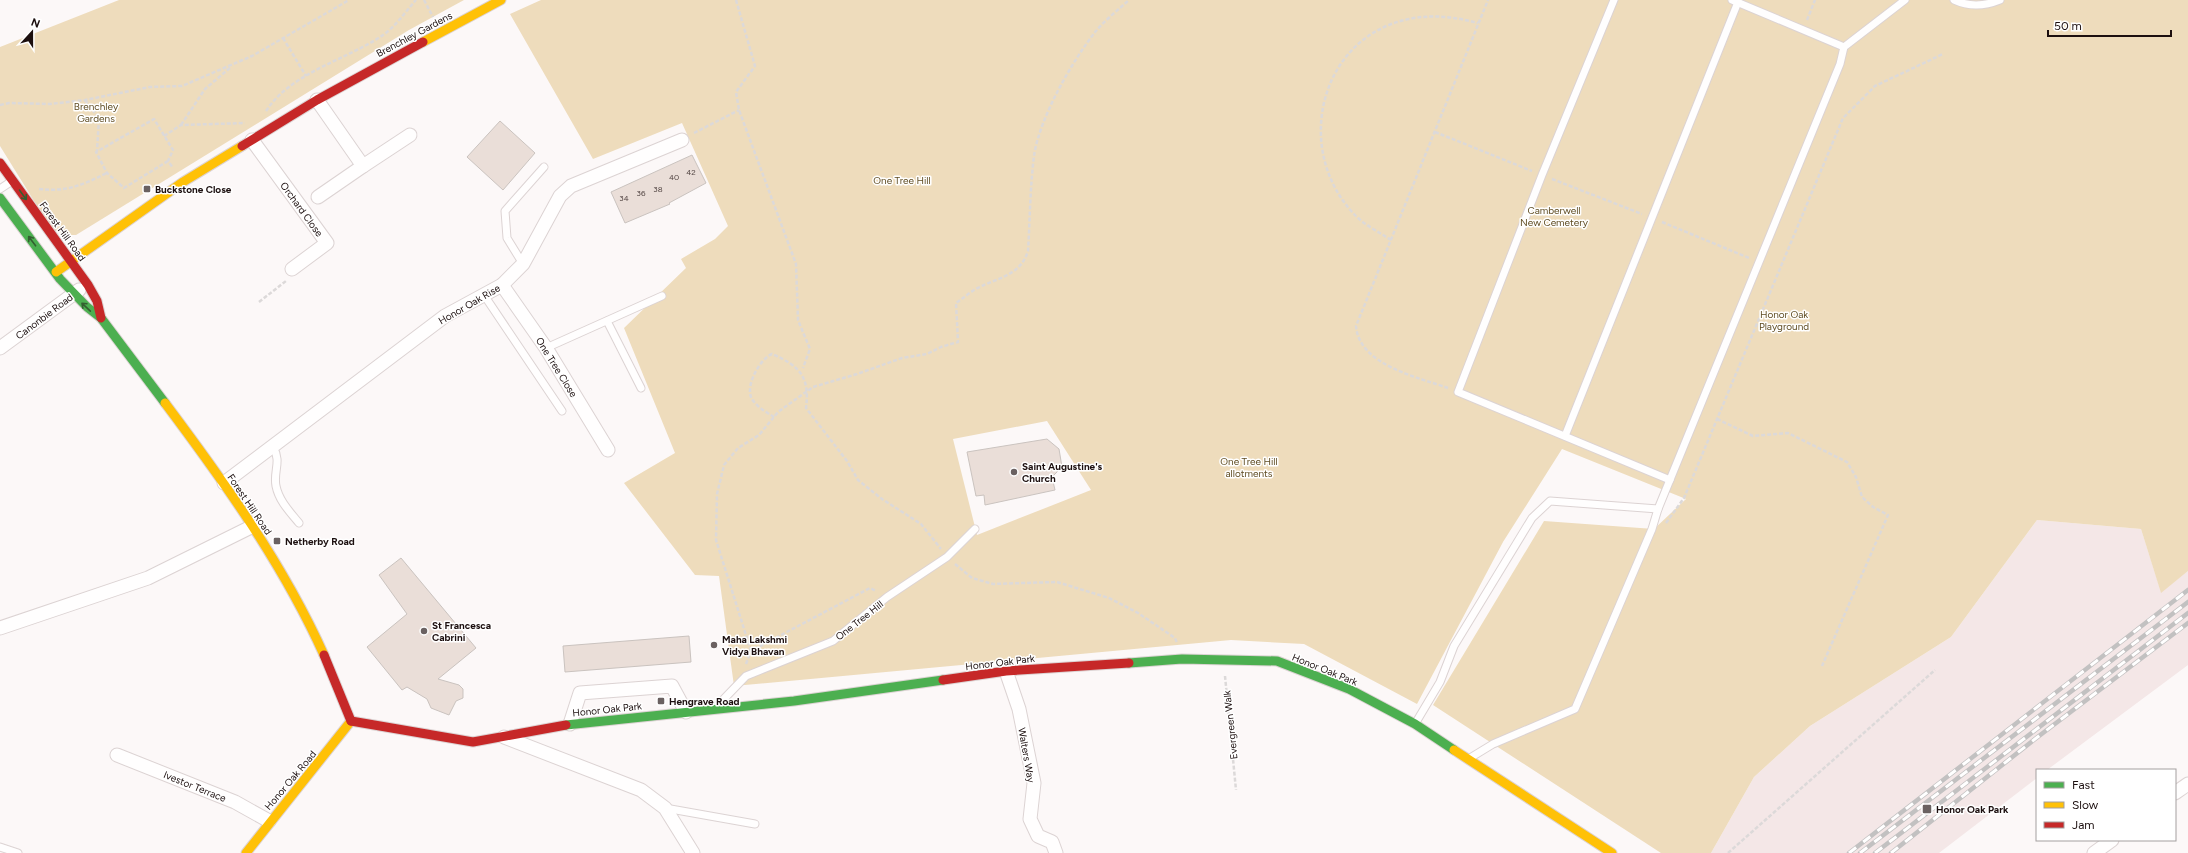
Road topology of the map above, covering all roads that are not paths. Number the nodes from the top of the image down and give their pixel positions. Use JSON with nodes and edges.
{"nodes":[{"id":1,"x":501,"y":0,"type":"edge"},
{"id":2,"x":1614,"y":0,"type":"edge"},
{"id":3,"x":1905,"y":0,"type":"edge"},
{"id":4,"x":1954,"y":0,"type":"edge"},
{"id":5,"x":2000,"y":0,"type":"edge"},
{"id":6,"x":1735,"y":1,"type":"edge"},
{"id":7,"x":1844,"y":47,"type":"junction"},
{"id":8,"x":317,"y":100,"type":"junction"},
{"id":9,"x":410,"y":136,"type":"dead end"},
{"id":10,"x":252,"y":140,"type":"junction"},
{"id":11,"x":682,"y":140,"type":"road end"},
{"id":12,"x":0,"y":163,"type":"edge"},
{"id":13,"x":363,"y":166,"type":"junction"},
{"id":14,"x":544,"y":167,"type":"dead end"},
{"id":15,"x":12,"y":180,"type":"junction"},
{"id":16,"x":0,"y":189,"type":"edge"},
{"id":17,"x":318,"y":197,"type":"dead end"},
{"id":18,"x":0,"y":198,"type":"edge"},
{"id":19,"x":73,"y":262,"type":"junction"},
{"id":20,"x":524,"y":264,"type":"junction"},
{"id":21,"x":292,"y":268,"type":"road end"},
{"id":22,"x":56,"y":272,"type":"junction"},
{"id":23,"x":88,"y":285,"type":"junction"},
{"id":24,"x":502,"y":285,"type":"junction"},
{"id":25,"x":73,"y":294,"type":"junction"},
{"id":26,"x":484,"y":295,"type":"junction"},
{"id":27,"x":662,"y":296,"type":"dead end"},
{"id":28,"x":101,"y":318,"type":"junction"},
{"id":29,"x":607,"y":321,"type":"junction"},
{"id":30,"x":0,"y":348,"type":"edge"},
{"id":31,"x":546,"y":348,"type":"junction"},
{"id":32,"x":640,"y":388,"type":"dead end"},
{"id":33,"x":562,"y":411,"type":"dead end"},
{"id":34,"x":1565,"y":436,"type":"junction"},
{"id":35,"x":273,"y":447,"type":"junction"},
{"id":36,"x":608,"y":450,"type":"dead end"},
{"id":37,"x":1670,"y":480,"type":"junction"},
{"id":38,"x":224,"y":483,"type":"junction"},
{"id":39,"x":1658,"y":509,"type":"junction"},
{"id":40,"x":299,"y":523,"type":"dead end"},
{"id":41,"x":253,"y":526,"type":"junction"},
{"id":42,"x":976,"y":529,"type":"dead end"},
{"id":43,"x":0,"y":628,"type":"edge"},
{"id":44,"x":1006,"y":671,"type":"junction"},
{"id":45,"x":715,"y":710,"type":"junction"},
{"id":46,"x":686,"y":712,"type":"junction"},
{"id":47,"x":351,"y":721,"type":"junction"},
{"id":48,"x":570,"y":724,"type":"junction"},
{"id":49,"x":1415,"y":724,"type":"junction"},
{"id":50,"x":503,"y":736,"type":"junction"},
{"id":51,"x":118,"y":755,"type":"dead end"},
{"id":52,"x":1468,"y":759,"type":"junction"},
{"id":53,"x":2188,"y":784,"type":"edge"},
{"id":54,"x":2176,"y":792,"type":"edge"},
{"id":55,"x":665,"y":808,"type":"junction"},
{"id":56,"x":269,"y":822,"type":"junction"},
{"id":57,"x":755,"y":824,"type":"dead end"},
{"id":58,"x":2111,"y":841,"type":"edge"},
{"id":59,"x":0,"y":847,"type":"edge"},
{"id":60,"x":1607,"y":852,"type":"edge"},
{"id":61,"x":18,"y":853,"type":"edge"},
{"id":62,"x":246,"y":853,"type":"edge"},
{"id":63,"x":693,"y":853,"type":"edge"},
{"id":64,"x":1056,"y":853,"type":"edge"},
{"id":65,"x":2094,"y":853,"type":"edge"}],
"edges":[{"from":1,"to":8,"type":"main road","name":"Brenchley Gardens"},
{"from":2,"to":34,"type":"lane"},
{"from":3,"to":7,"type":"lane"},
{"from":4,"to":5,"type":"lane"},
{"from":6,"to":7,"type":"lane"},
{"from":6,"to":34,"type":"lane"},
{"from":7,"to":37,"type":"lane"},
{"from":8,"to":10,"type":"main road","name":"Brenchley Gardens"},
{"from":8,"to":13,"type":"street"},
{"from":9,"to":13,"type":"street"},
{"from":10,"to":19,"type":"main road","name":"Brenchley Gardens"},
{"from":10,"to":21,"type":"street","name":"Orchard Close"},
{"from":11,"to":20,"type":"street","name":"Honor Oak Rise"},
{"from":12,"to":15,"type":"main road","name":"Forest Hill Road"},
{"from":13,"to":17,"type":"street"},
{"from":14,"to":20,"type":"lane"},
{"from":15,"to":16,"type":"lane"},
{"from":15,"to":19,"type":"main road","name":"Forest Hill Road","one_way":true},
{"from":22,"to":18,"type":"main road","name":"Forest Hill Road","one_way":true},
{"from":19,"to":22,"type":"main road","name":"Brenchley Gardens"},
{"from":19,"to":23,"type":"main road","name":"Forest Hill Road"},
{"from":20,"to":24,"type":"street","name":"Honor Oak Rise"},
{"from":22,"to":25,"type":"main road","name":"Forest Hill Road"},
{"from":23,"to":25,"type":"street","name":"Canonbie Road"},
{"from":23,"to":28,"type":"main road","name":"Forest Hill Road"},
{"from":24,"to":26,"type":"street","name":"Honor Oak Rise"},
{"from":24,"to":31,"type":"street","name":"One Tree Close"},
{"from":28,"to":25,"type":"main road","name":"Forest Hill Road","one_way":true},
{"from":25,"to":30,"type":"street","name":"Canonbie Road"},
{"from":26,"to":33,"type":"lane"},
{"from":26,"to":35,"type":"street","name":"Honor Oak Rise"},
{"from":27,"to":29,"type":"lane"},
{"from":28,"to":38,"type":"main road","name":"Forest Hill Road"},
{"from":29,"to":31,"type":"lane"},
{"from":29,"to":32,"type":"lane"},
{"from":31,"to":36,"type":"street","name":"One Tree Close"},
{"from":34,"to":37,"type":"lane"},
{"from":35,"to":38,"type":"street","name":"Honor Oak Rise"},
{"from":35,"to":40,"type":"lane"},
{"from":37,"to":39,"type":"lane"},
{"from":38,"to":41,"type":"main road","name":"Forest Hill Road"},
{"from":39,"to":49,"type":"lane"},
{"from":39,"to":52,"type":"lane"},
{"from":41,"to":43,"type":"street"},
{"from":41,"to":47,"type":"main road","name":"Forest Hill Road"},
{"from":42,"to":45,"type":"lane","name":"One Tree Hill"},
{"from":44,"to":45,"type":"main road","name":"Honor Oak Park"},
{"from":44,"to":49,"type":"main road","name":"Honor Oak Park"},
{"from":44,"to":64,"type":"street","name":"Walters Way"},
{"from":45,"to":46,"type":"main road","name":"Honor Oak Park"},
{"from":46,"to":48,"type":"main road","name":"Honor Oak Park"},
{"from":46,"to":48,"type":"street"},
{"from":47,"to":50,"type":"main road","name":"Honor Oak Park"},
{"from":47,"to":56,"type":"main road","name":"Honor Oak Road"},
{"from":48,"to":50,"type":"main road","name":"Honor Oak Park"},
{"from":49,"to":52,"type":"main road","name":"Honor Oak Park"},
{"from":50,"to":55,"type":"street"},
{"from":51,"to":56,"type":"street","name":"Ivestor Terrace"},
{"from":52,"to":60,"type":"main road","name":"Honor Oak Park"},
{"from":53,"to":54,"type":"street"},
{"from":55,"to":57,"type":"lane"},
{"from":55,"to":63,"type":"street"},
{"from":56,"to":62,"type":"main road","name":"Honor Oak Road"},
{"from":58,"to":65,"type":"street"},
{"from":59,"to":61,"type":"lane"}]}
